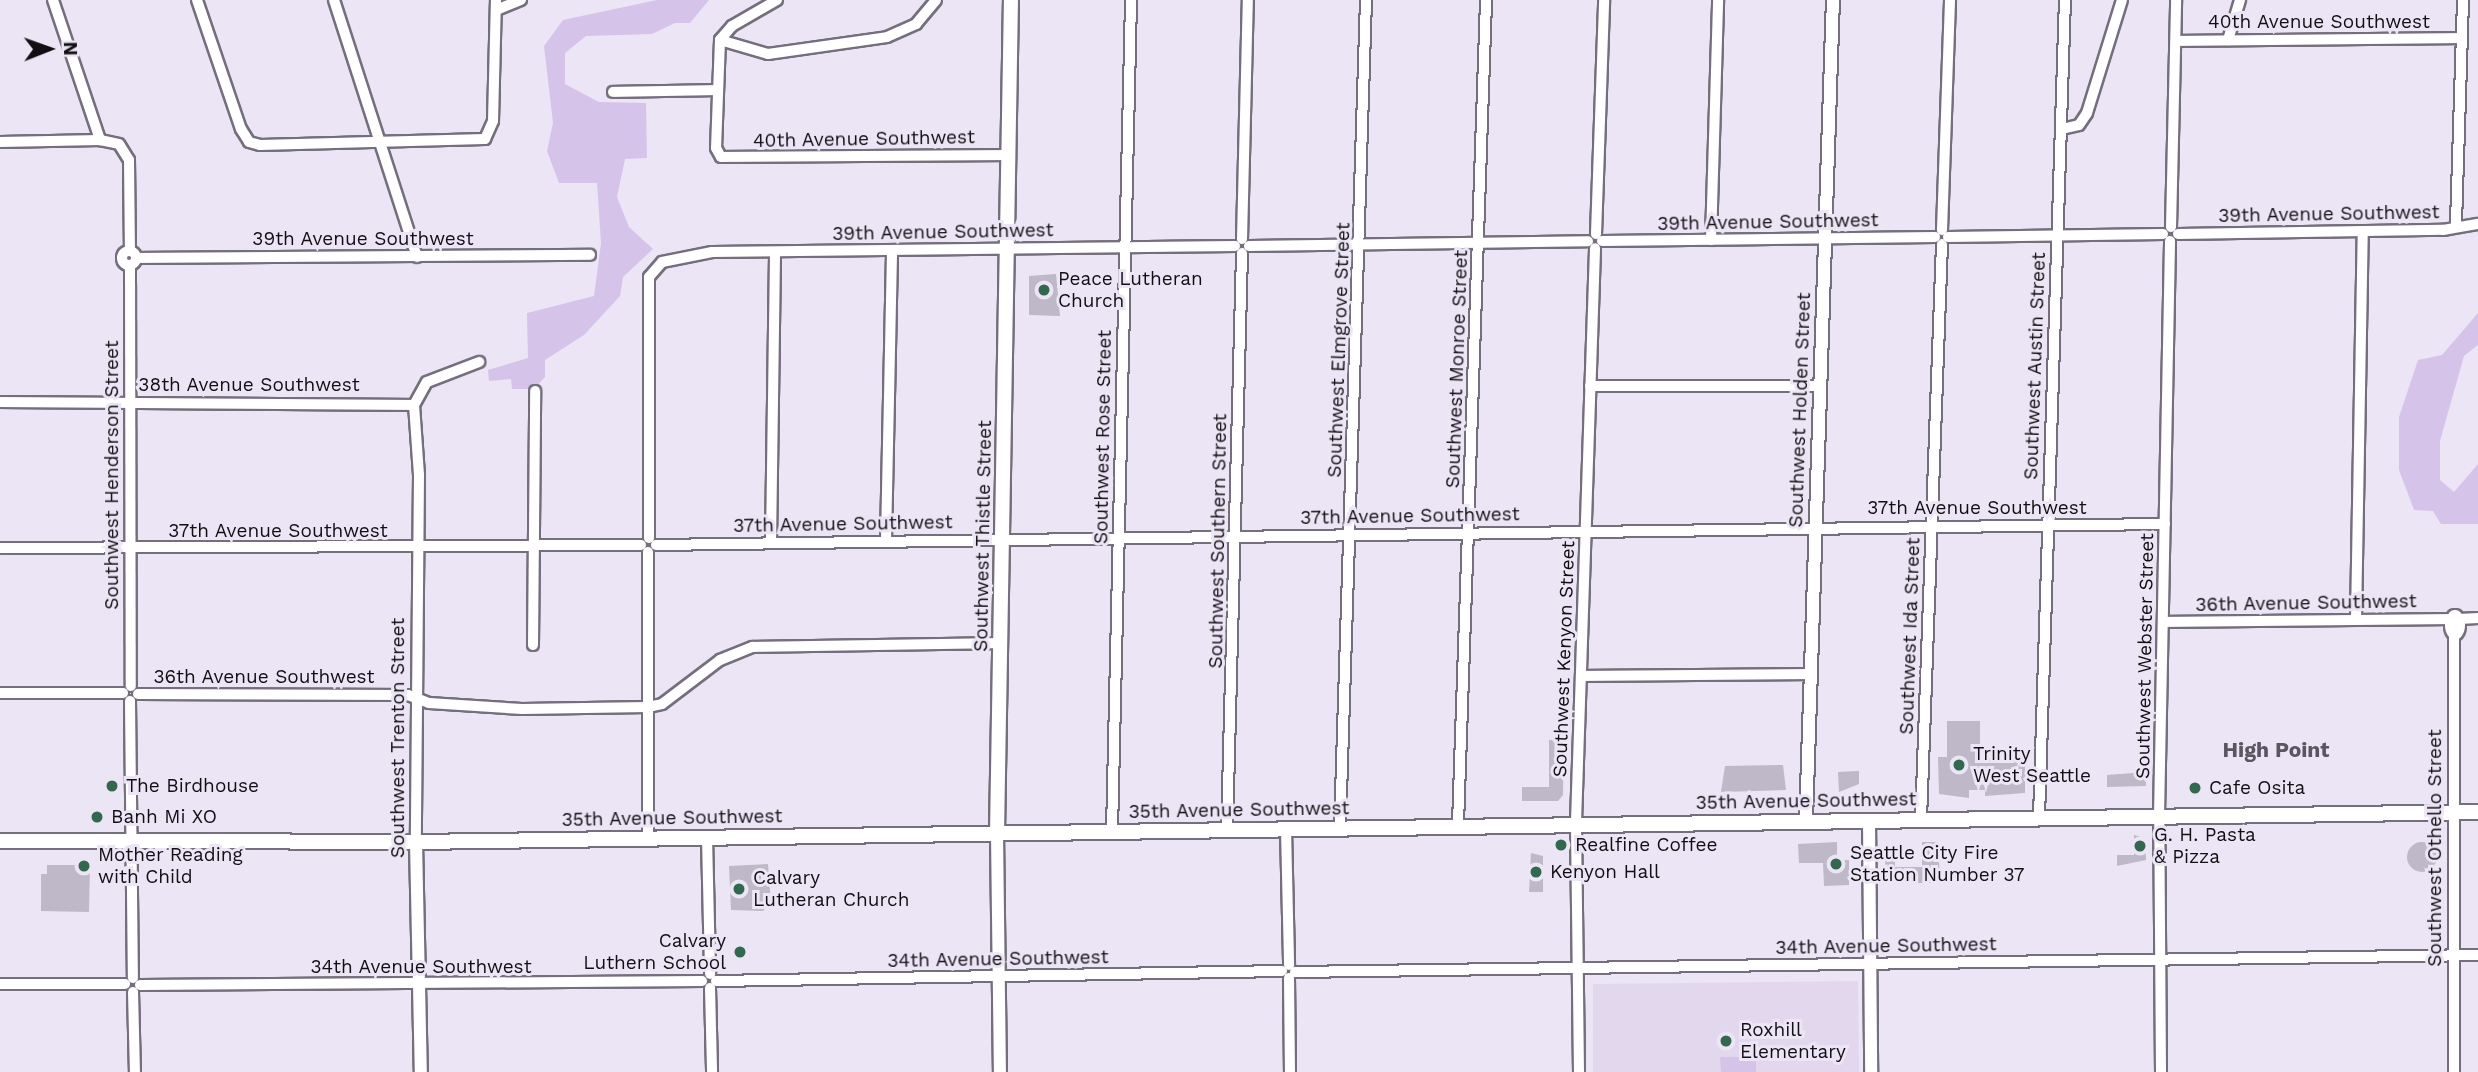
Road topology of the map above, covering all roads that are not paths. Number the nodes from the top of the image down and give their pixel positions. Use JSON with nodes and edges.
{"nodes":[{"id":1,"x":53,"y":0,"type":"edge"},
{"id":2,"x":197,"y":0,"type":"edge"},
{"id":3,"x":334,"y":0,"type":"edge"},
{"id":4,"x":521,"y":0,"type":"edge"},
{"id":5,"x":777,"y":0,"type":"edge"},
{"id":6,"x":936,"y":0,"type":"edge"},
{"id":7,"x":1011,"y":0,"type":"edge"},
{"id":8,"x":1131,"y":0,"type":"edge"},
{"id":9,"x":1248,"y":0,"type":"edge"},
{"id":10,"x":1366,"y":0,"type":"edge"},
{"id":11,"x":1486,"y":0,"type":"edge"},
{"id":12,"x":1604,"y":0,"type":"edge"},
{"id":13,"x":1718,"y":0,"type":"edge"},
{"id":14,"x":1833,"y":0,"type":"edge"},
{"id":15,"x":1950,"y":0,"type":"edge"},
{"id":16,"x":2065,"y":0,"type":"edge"},
{"id":17,"x":2122,"y":0,"type":"edge"},
{"id":18,"x":2176,"y":0,"type":"edge"},
{"id":19,"x":2239,"y":0,"type":"edge"},
{"id":20,"x":2463,"y":0,"type":"edge"},
{"id":21,"x":496,"y":5,"type":"edge"},
{"id":22,"x":2462,"y":38,"type":"junction"},
{"id":23,"x":720,"y":40,"type":"junction"},
{"id":24,"x":2228,"y":40,"type":"junction"},
{"id":25,"x":2176,"y":41,"type":"junction"},
{"id":26,"x":716,"y":90,"type":"junction"},
{"id":27,"x":613,"y":92,"type":"dead end"},
{"id":28,"x":2062,"y":129,"type":"junction"},
{"id":29,"x":100,"y":140,"type":"junction"},
{"id":30,"x":0,"y":142,"type":"edge"},
{"id":31,"x":383,"y":142,"type":"junction"},
{"id":32,"x":1008,"y":155,"type":"junction"},
{"id":33,"x":2456,"y":224,"type":"junction"},
{"id":34,"x":2478,"y":224,"type":"edge"},
{"id":35,"x":2363,"y":230,"type":"junction"},
{"id":36,"x":2171,"y":234,"type":"junction"},
{"id":37,"x":2057,"y":236,"type":"junction"},
{"id":38,"x":1942,"y":237,"type":"junction"},
{"id":39,"x":1826,"y":239,"type":"junction"},
{"id":40,"x":1710,"y":240,"type":"junction"},
{"id":41,"x":1595,"y":241,"type":"junction"},
{"id":42,"x":1478,"y":242,"type":"junction"},
{"id":43,"x":1360,"y":244,"type":"junction"},
{"id":44,"x":1242,"y":246,"type":"junction"},
{"id":45,"x":1125,"y":247,"type":"junction"},
{"id":46,"x":1007,"y":249,"type":"junction"},
{"id":47,"x":892,"y":251,"type":"junction"},
{"id":48,"x":775,"y":252,"type":"junction"},
{"id":49,"x":590,"y":255,"type":"dead end"},
{"id":50,"x":417,"y":257,"type":"junction"},
{"id":51,"x":132,"y":258,"type":"junction"},
{"id":52,"x":479,"y":362,"type":"dead end"},
{"id":53,"x":1590,"y":386,"type":"junction"},
{"id":54,"x":1819,"y":386,"type":"junction"},
{"id":55,"x":535,"y":391,"type":"dead end"},
{"id":56,"x":0,"y":402,"type":"edge"},
{"id":57,"x":130,"y":403,"type":"junction"},
{"id":58,"x":414,"y":405,"type":"junction"},
{"id":59,"x":2165,"y":524,"type":"junction"},
{"id":60,"x":2047,"y":526,"type":"junction"},
{"id":61,"x":1815,"y":527,"type":"junction"},
{"id":62,"x":1932,"y":527,"type":"junction"},
{"id":63,"x":1586,"y":531,"type":"junction"},
{"id":64,"x":1469,"y":532,"type":"junction"},
{"id":65,"x":1350,"y":535,"type":"junction"},
{"id":66,"x":1236,"y":536,"type":"junction"},
{"id":67,"x":1003,"y":539,"type":"junction"},
{"id":68,"x":1119,"y":539,"type":"junction"},
{"id":69,"x":886,"y":540,"type":"junction"},
{"id":70,"x":771,"y":542,"type":"junction"},
{"id":71,"x":648,"y":545,"type":"junction"},
{"id":72,"x":533,"y":547,"type":"junction"},
{"id":73,"x":0,"y":548,"type":"edge"},
{"id":74,"x":130,"y":548,"type":"junction"},
{"id":75,"x":418,"y":548,"type":"junction"},
{"id":76,"x":2478,"y":618,"type":"edge"},
{"id":77,"x":2356,"y":619,"type":"junction"},
{"id":78,"x":2454,"y":620,"type":"junction"},
{"id":79,"x":2163,"y":622,"type":"junction"},
{"id":80,"x":1000,"y":643,"type":"junction"},
{"id":81,"x":533,"y":645,"type":"dead end"},
{"id":82,"x":1810,"y":674,"type":"junction"},
{"id":83,"x":1582,"y":676,"type":"junction"},
{"id":84,"x":0,"y":693,"type":"edge"},
{"id":85,"x":130,"y":694,"type":"junction"},
{"id":86,"x":417,"y":698,"type":"junction"},
{"id":87,"x":648,"y":707,"type":"junction"},
{"id":88,"x":2478,"y":812,"type":"edge"},
{"id":89,"x":2451,"y":813,"type":"junction"},
{"id":90,"x":2159,"y":816,"type":"junction"},
{"id":91,"x":2039,"y":817,"type":"junction"},
{"id":92,"x":1921,"y":819,"type":"junction"},
{"id":93,"x":1869,"y":820,"type":"junction"},
{"id":94,"x":1576,"y":821,"type":"junction"},
{"id":95,"x":1806,"y":821,"type":"junction"},
{"id":96,"x":1458,"y":824,"type":"junction"},
{"id":97,"x":1340,"y":827,"type":"junction"},
{"id":98,"x":1286,"y":829,"type":"junction"},
{"id":99,"x":1227,"y":830,"type":"junction"},
{"id":100,"x":1112,"y":832,"type":"junction"},
{"id":101,"x":997,"y":833,"type":"junction"},
{"id":102,"x":707,"y":837,"type":"junction"},
{"id":103,"x":648,"y":838,"type":"junction"},
{"id":104,"x":0,"y":841,"type":"edge"},
{"id":105,"x":416,"y":842,"type":"junction"},
{"id":106,"x":131,"y":843,"type":"junction"},
{"id":107,"x":2478,"y":955,"type":"edge"},
{"id":108,"x":2452,"y":956,"type":"junction"},
{"id":109,"x":2160,"y":961,"type":"junction"},
{"id":110,"x":1871,"y":964,"type":"junction"},
{"id":111,"x":1578,"y":967,"type":"junction"},
{"id":112,"x":1288,"y":972,"type":"junction"},
{"id":113,"x":999,"y":975,"type":"junction"},
{"id":114,"x":710,"y":981,"type":"junction"},
{"id":115,"x":0,"y":984,"type":"edge"},
{"id":116,"x":133,"y":985,"type":"junction"},
{"id":117,"x":420,"y":986,"type":"junction"},
{"id":118,"x":135,"y":1072,"type":"edge"},
{"id":119,"x":421,"y":1072,"type":"edge"},
{"id":120,"x":712,"y":1072,"type":"edge"},
{"id":121,"x":1000,"y":1072,"type":"edge"},
{"id":122,"x":1290,"y":1072,"type":"edge"},
{"id":123,"x":1579,"y":1072,"type":"edge"},
{"id":124,"x":1871,"y":1072,"type":"edge"},
{"id":125,"x":2161,"y":1072,"type":"edge"},
{"id":126,"x":2454,"y":1072,"type":"edge"}],
"edges":[{"from":1,"to":29,"type":"street"},
{"from":2,"to":31,"type":"street"},
{"from":3,"to":31,"type":"street"},
{"from":4,"to":21,"type":"street"},
{"from":5,"to":23,"type":"street"},
{"from":6,"to":23,"type":"street"},
{"from":7,"to":32,"type":"main road","name":"Southwest Thistle Street"},
{"from":8,"to":45,"type":"street","name":"Southwest Rose Street"},
{"from":9,"to":44,"type":"street","name":"Southwest Southern Street"},
{"from":10,"to":43,"type":"street","name":"Southwest Elmgrove Street"},
{"from":11,"to":42,"type":"street","name":"Southwest Monroe Street"},
{"from":12,"to":41,"type":"street","name":"Southwest Kenyon Street"},
{"from":13,"to":40,"type":"street"},
{"from":14,"to":39,"type":"street","name":"Southwest Holden Street"},
{"from":15,"to":38,"type":"street","name":"Southwest Ida Street"},
{"from":16,"to":28,"type":"street","name":"Southwest Austin Street"},
{"from":17,"to":28,"type":"street"},
{"from":18,"to":25,"type":"street","name":"Southwest Webster Street"},
{"from":19,"to":24,"type":"street"},
{"from":20,"to":22,"type":"street"},
{"from":21,"to":31,"type":"street"},
{"from":22,"to":24,"type":"street","name":"40th Avenue Southwest"},
{"from":22,"to":33,"type":"street"},
{"from":23,"to":26,"type":"street"},
{"from":24,"to":25,"type":"street","name":"40th Avenue Southwest"},
{"from":25,"to":36,"type":"street","name":"Southwest Webster Street"},
{"from":26,"to":27,"type":"street"},
{"from":26,"to":32,"type":"street","name":"40th Avenue Southwest"},
{"from":28,"to":37,"type":"street","name":"Southwest Austin Street"},
{"from":29,"to":30,"type":"street"},
{"from":29,"to":51,"type":"street","name":"Southwest Henderson Street"},
{"from":31,"to":50,"type":"street"},
{"from":32,"to":46,"type":"main road","name":"Southwest Thistle Street"},
{"from":33,"to":34,"type":"street","name":"39th Avenue Southwest"},
{"from":33,"to":35,"type":"street","name":"39th Avenue Southwest"},
{"from":35,"to":36,"type":"street","name":"39th Avenue Southwest"},
{"from":35,"to":77,"type":"street"},
{"from":36,"to":37,"type":"street","name":"39th Avenue Southwest"},
{"from":36,"to":59,"type":"street","name":"Southwest Webster Street"},
{"from":37,"to":38,"type":"street","name":"39th Avenue Southwest"},
{"from":37,"to":60,"type":"street","name":"Southwest Austin Street"},
{"from":38,"to":39,"type":"street","name":"39th Avenue Southwest"},
{"from":38,"to":62,"type":"street","name":"Southwest Ida Street"},
{"from":39,"to":40,"type":"street","name":"39th Avenue Southwest"},
{"from":39,"to":54,"type":"street","name":"Southwest Holden Street"},
{"from":40,"to":41,"type":"street","name":"39th Avenue Southwest"},
{"from":41,"to":42,"type":"street","name":"39th Avenue Southwest"},
{"from":41,"to":53,"type":"street","name":"Southwest Kenyon Street"},
{"from":42,"to":43,"type":"street","name":"39th Avenue Southwest"},
{"from":42,"to":64,"type":"street","name":"Southwest Monroe Street"},
{"from":43,"to":44,"type":"street","name":"39th Avenue Southwest"},
{"from":43,"to":65,"type":"street","name":"Southwest Elmgrove Street"},
{"from":44,"to":45,"type":"street","name":"39th Avenue Southwest"},
{"from":44,"to":66,"type":"street","name":"Southwest Southern Street"},
{"from":45,"to":46,"type":"street","name":"39th Avenue Southwest"},
{"from":45,"to":68,"type":"street","name":"Southwest Rose Street"},
{"from":46,"to":47,"type":"street","name":"39th Avenue Southwest"},
{"from":46,"to":67,"type":"main road","name":"Southwest Thistle Street"},
{"from":47,"to":48,"type":"street","name":"39th Avenue Southwest"},
{"from":47,"to":69,"type":"street"},
{"from":48,"to":70,"type":"street"},
{"from":48,"to":71,"type":"street","name":"39th Avenue Southwest"},
{"from":49,"to":50,"type":"street","name":"39th Avenue Southwest"},
{"from":50,"to":51,"type":"street","name":"39th Avenue Southwest"},
{"from":51,"to":57,"type":"street","name":"Southwest Henderson Street"},
{"from":52,"to":58,"type":"street"},
{"from":53,"to":54,"type":"street"},
{"from":53,"to":63,"type":"street","name":"Southwest Kenyon Street"},
{"from":54,"to":61,"type":"street","name":"Southwest Holden Street"},
{"from":55,"to":72,"type":"street"},
{"from":56,"to":57,"type":"street","name":"38th Avenue Southwest"},
{"from":57,"to":58,"type":"street","name":"38th Avenue Southwest"},
{"from":57,"to":74,"type":"street","name":"Southwest Henderson Street"},
{"from":58,"to":75,"type":"street","name":"Southwest Trenton Street"},
{"from":59,"to":60,"type":"street","name":"37th Avenue Southwest"},
{"from":59,"to":79,"type":"street","name":"Southwest Webster Street"},
{"from":60,"to":62,"type":"street","name":"37th Avenue Southwest"},
{"from":60,"to":91,"type":"street","name":"Southwest Austin Street"},
{"from":61,"to":62,"type":"street","name":"37th Avenue Southwest"},
{"from":61,"to":63,"type":"street","name":"37th Avenue Southwest"},
{"from":61,"to":82,"type":"street","name":"Southwest Holden Street"},
{"from":62,"to":92,"type":"street","name":"Southwest Ida Street"},
{"from":63,"to":64,"type":"street","name":"37th Avenue Southwest"},
{"from":63,"to":83,"type":"street","name":"Southwest Kenyon Street"},
{"from":64,"to":65,"type":"street","name":"37th Avenue Southwest"},
{"from":64,"to":96,"type":"street","name":"Southwest Monroe Street"},
{"from":65,"to":66,"type":"street","name":"37th Avenue Southwest"},
{"from":65,"to":97,"type":"street","name":"Southwest Elmgrove Street"},
{"from":66,"to":68,"type":"street","name":"37th Avenue Southwest"},
{"from":66,"to":99,"type":"street","name":"Southwest Southern Street"},
{"from":67,"to":68,"type":"street","name":"37th Avenue Southwest"},
{"from":67,"to":69,"type":"street","name":"37th Avenue Southwest"},
{"from":67,"to":80,"type":"main road","name":"Southwest Thistle Street"},
{"from":68,"to":100,"type":"street","name":"Southwest Rose Street"},
{"from":69,"to":70,"type":"street","name":"37th Avenue Southwest"},
{"from":70,"to":71,"type":"street","name":"37th Avenue Southwest"},
{"from":71,"to":72,"type":"street","name":"37th Avenue Southwest"},
{"from":71,"to":87,"type":"street"},
{"from":72,"to":75,"type":"street","name":"37th Avenue Southwest"},
{"from":72,"to":81,"type":"street"},
{"from":73,"to":74,"type":"street","name":"37th Avenue Southwest"},
{"from":74,"to":75,"type":"street","name":"37th Avenue Southwest"},
{"from":74,"to":85,"type":"street","name":"Southwest Henderson Street"},
{"from":75,"to":86,"type":"street","name":"Southwest Trenton Street"},
{"from":76,"to":78,"type":"street","name":"36th Avenue Southwest"},
{"from":77,"to":78,"type":"street","name":"36th Avenue Southwest"},
{"from":77,"to":79,"type":"street","name":"36th Avenue Southwest"},
{"from":78,"to":89,"type":"street","name":"Southwest Othello Street"},
{"from":79,"to":90,"type":"street","name":"Southwest Webster Street"},
{"from":80,"to":87,"type":"street","name":"36th Avenue Southwest"},
{"from":80,"to":101,"type":"main road","name":"Southwest Thistle Street"},
{"from":82,"to":83,"type":"street"},
{"from":82,"to":95,"type":"street","name":"Southwest Holden Street"},
{"from":83,"to":94,"type":"street","name":"Southwest Kenyon Street"},
{"from":84,"to":85,"type":"street","name":"36th Avenue Southwest"},
{"from":85,"to":86,"type":"street","name":"36th Avenue Southwest"},
{"from":85,"to":106,"type":"street","name":"Southwest Henderson Street"},
{"from":86,"to":87,"type":"street","name":"36th Avenue Southwest"},
{"from":86,"to":105,"type":"street","name":"Southwest Trenton Street"},
{"from":87,"to":103,"type":"street"},
{"from":88,"to":89,"type":"main road","name":"35th Avenue Southwest"},
{"from":89,"to":90,"type":"main road","name":"35th Avenue Southwest"},
{"from":89,"to":108,"type":"street","name":"Southwest Othello Street"},
{"from":90,"to":91,"type":"main road","name":"35th Avenue Southwest"},
{"from":90,"to":109,"type":"street","name":"Southwest Webster Street"},
{"from":91,"to":92,"type":"main road","name":"35th Avenue Southwest"},
{"from":92,"to":93,"type":"main road","name":"35th Avenue Southwest"},
{"from":93,"to":95,"type":"main road","name":"35th Avenue Southwest"},
{"from":93,"to":110,"type":"street"},
{"from":94,"to":95,"type":"main road","name":"35th Avenue Southwest"},
{"from":94,"to":96,"type":"main road","name":"35th Avenue Southwest"},
{"from":94,"to":111,"type":"street","name":"Southwest Kenyon Street"},
{"from":96,"to":97,"type":"main road","name":"35th Avenue Southwest"},
{"from":97,"to":98,"type":"main road","name":"35th Avenue Southwest"},
{"from":98,"to":99,"type":"main road","name":"35th Avenue Southwest"},
{"from":98,"to":112,"type":"street"},
{"from":99,"to":100,"type":"main road","name":"35th Avenue Southwest"},
{"from":100,"to":101,"type":"main road","name":"35th Avenue Southwest"},
{"from":101,"to":102,"type":"main road","name":"35th Avenue Southwest"},
{"from":101,"to":113,"type":"street","name":"Southwest Thistle Street"},
{"from":102,"to":103,"type":"main road","name":"35th Avenue Southwest"},
{"from":102,"to":114,"type":"street"},
{"from":103,"to":105,"type":"main road","name":"35th Avenue Southwest"},
{"from":104,"to":106,"type":"main road","name":"35th Avenue Southwest"},
{"from":105,"to":106,"type":"main road","name":"35th Avenue Southwest"},
{"from":105,"to":117,"type":"street","name":"Southwest Trenton Street"},
{"from":106,"to":116,"type":"street","name":"Southwest Henderson Street"},
{"from":107,"to":108,"type":"street","name":"34th Avenue Southwest"},
{"from":108,"to":109,"type":"street","name":"34th Avenue Southwest"},
{"from":108,"to":126,"type":"street","name":"Southwest Othello Street"},
{"from":109,"to":110,"type":"street","name":"34th Avenue Southwest"},
{"from":109,"to":125,"type":"street","name":"Southwest Webster Street"},
{"from":110,"to":111,"type":"street","name":"34th Avenue Southwest"},
{"from":110,"to":124,"type":"street"},
{"from":111,"to":112,"type":"street","name":"34th Avenue Southwest"},
{"from":111,"to":123,"type":"street","name":"Southwest Kenyon Street"},
{"from":112,"to":113,"type":"street","name":"34th Avenue Southwest"},
{"from":112,"to":122,"type":"street"},
{"from":113,"to":114,"type":"street","name":"34th Avenue Southwest"},
{"from":113,"to":121,"type":"street","name":"Southwest Thistle Street"},
{"from":114,"to":117,"type":"street","name":"34th Avenue Southwest"},
{"from":114,"to":120,"type":"street"},
{"from":115,"to":116,"type":"street","name":"34th Avenue Southwest"},
{"from":116,"to":117,"type":"street","name":"34th Avenue Southwest"},
{"from":116,"to":118,"type":"street","name":"Southwest Henderson Street"},
{"from":117,"to":119,"type":"street","name":"Southwest Trenton Street"}]}
